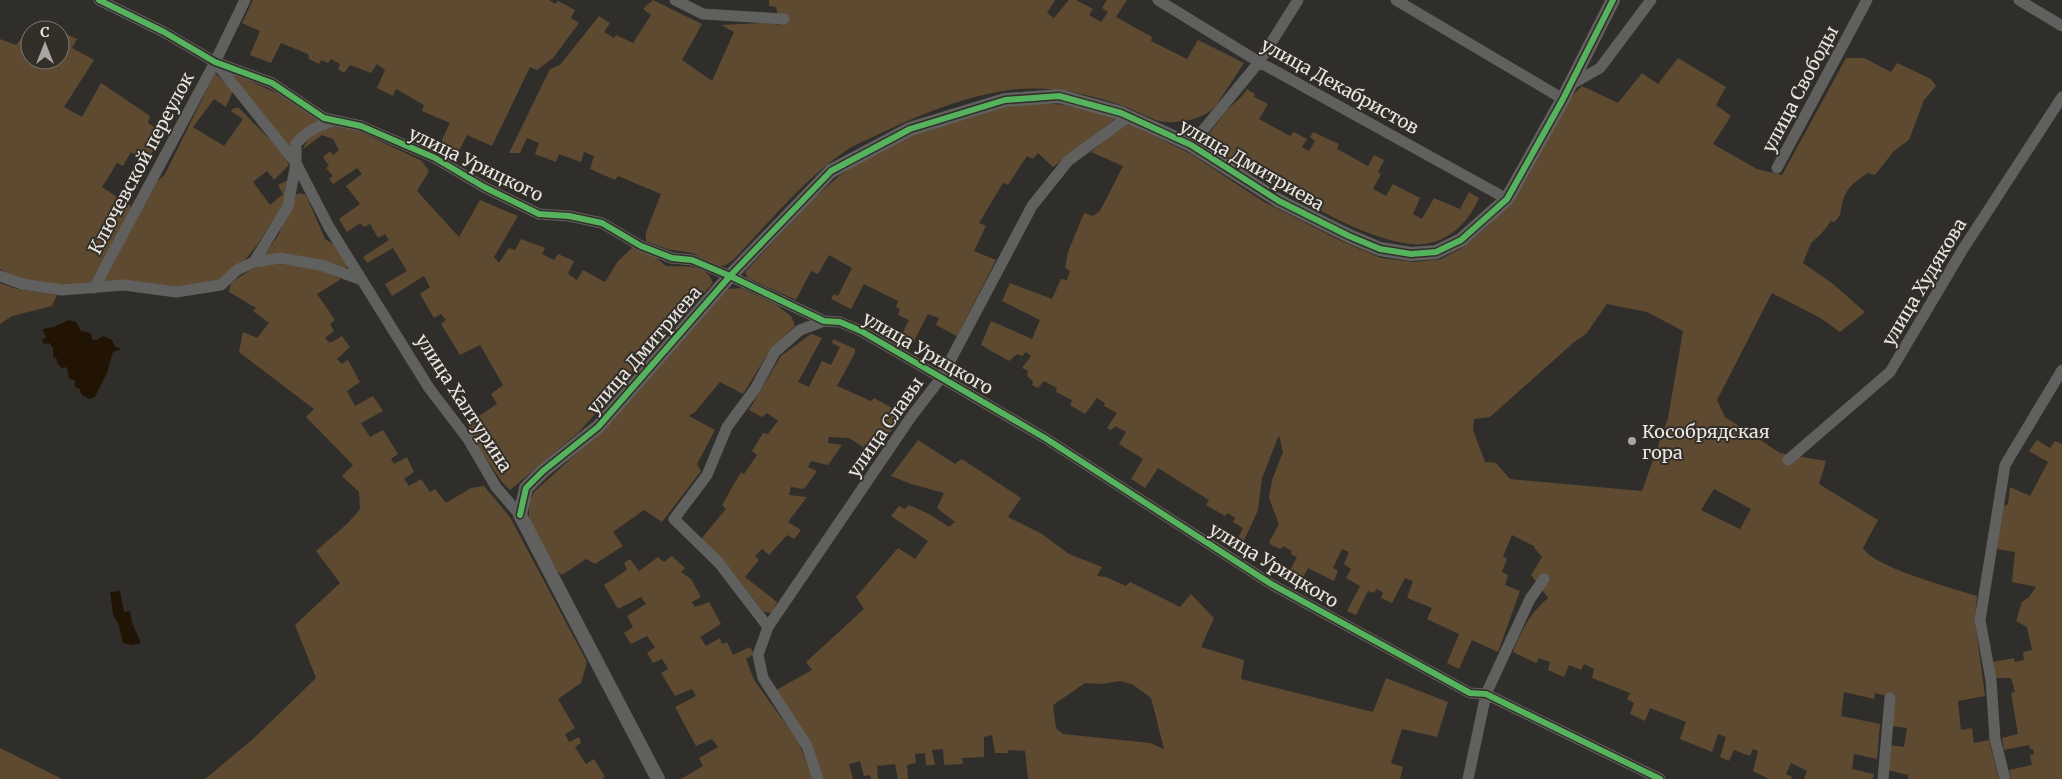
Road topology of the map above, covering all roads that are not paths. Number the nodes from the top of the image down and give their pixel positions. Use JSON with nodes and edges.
{"nodes":[{"id":1,"x":98,"y":0,"type":"edge"},
{"id":2,"x":245,"y":0,"type":"edge"},
{"id":3,"x":675,"y":0,"type":"edge"},
{"id":4,"x":1158,"y":0,"type":"edge"},
{"id":5,"x":1298,"y":0,"type":"edge"},
{"id":6,"x":1396,"y":0,"type":"edge"},
{"id":7,"x":1613,"y":0,"type":"edge"},
{"id":8,"x":1651,"y":0,"type":"edge"},
{"id":9,"x":1867,"y":0,"type":"edge"},
{"id":10,"x":2019,"y":0,"type":"edge"},
{"id":11,"x":784,"y":19,"type":"dead end"},
{"id":12,"x":2062,"y":26,"type":"edge"},
{"id":13,"x":215,"y":62,"type":"junction"},
{"id":14,"x":1259,"y":62,"type":"junction"},
{"id":15,"x":1570,"y":85,"type":"junction"},
{"id":16,"x":2062,"y":97,"type":"edge"},
{"id":17,"x":1563,"y":99,"type":"junction"},
{"id":18,"x":1129,"y":116,"type":"junction"},
{"id":19,"x":333,"y":121,"type":"junction"},
{"id":20,"x":1191,"y":145,"type":"junction"},
{"id":21,"x":296,"y":163,"type":"junction"},
{"id":22,"x":1777,"y":168,"type":"dead end"},
{"id":23,"x":1507,"y":199,"type":"junction"},
{"id":24,"x":254,"y":262,"type":"junction"},
{"id":25,"x":0,"y":276,"type":"edge"},
{"id":26,"x":730,"y":276,"type":"junction"},
{"id":27,"x":362,"y":280,"type":"junction"},
{"id":28,"x":94,"y":288,"type":"junction"},
{"id":29,"x":824,"y":322,"type":"junction"},
{"id":30,"x":2062,"y":370,"type":"edge"},
{"id":31,"x":941,"y":378,"type":"junction"},
{"id":32,"x":1788,"y":460,"type":"dead end"},
{"id":33,"x":520,"y":514,"type":"junction"},
{"id":34,"x":1544,"y":579,"type":"dead end"},
{"id":35,"x":768,"y":627,"type":"junction"},
{"id":36,"x":1486,"y":694,"type":"junction"},
{"id":37,"x":1890,"y":698,"type":"dead end"},
{"id":38,"x":658,"y":779,"type":"edge"},
{"id":39,"x":818,"y":779,"type":"edge"},
{"id":40,"x":1468,"y":779,"type":"edge"},
{"id":41,"x":1660,"y":779,"type":"edge"},
{"id":42,"x":1883,"y":779,"type":"edge"},
{"id":43,"x":2005,"y":779,"type":"edge"}],
"edges":[{"from":1,"to":13,"type":"street","name":"улица Урицкого"},
{"from":2,"to":13,"type":"street","name":"Ключевской переулок"},
{"from":3,"to":11,"type":"street"},
{"from":4,"to":14,"type":"street","name":"улица Декабристов"},
{"from":5,"to":14,"type":"street"},
{"from":6,"to":17,"type":"street"},
{"from":7,"to":15,"type":"street","name":"улица Дмитриева"},
{"from":8,"to":15,"type":"street"},
{"from":9,"to":22,"type":"street","name":"улица Свободы"},
{"from":10,"to":12,"type":"street"},
{"from":13,"to":19,"type":"street","name":"улица Урицкого"},
{"from":13,"to":21,"type":"street","name":"улица Халтурина"},
{"from":13,"to":28,"type":"street","name":"Ключевской переулок"},
{"from":14,"to":20,"type":"street"},
{"from":14,"to":23,"type":"street","name":"улица Декабристов"},
{"from":15,"to":17,"type":"street","name":"улица Дмитриева"},
{"from":16,"to":32,"type":"street","name":"улица Худякова"},
{"from":17,"to":23,"type":"street","name":"улица Дмитриева"},
{"from":18,"to":20,"type":"street","name":"улица Дмитриева"},
{"from":18,"to":26,"type":"street","name":"улица Дмитриева"},
{"from":18,"to":31,"type":"street","name":"улица Славы"},
{"from":19,"to":21,"type":"street"},
{"from":19,"to":26,"type":"street","name":"улица Урицкого"},
{"from":20,"to":23,"type":"street","name":"улица Дмитриева"},
{"from":21,"to":24,"type":"street"},
{"from":21,"to":27,"type":"street","name":"улица Халтурина"},
{"from":24,"to":27,"type":"street"},
{"from":24,"to":28,"type":"street"},
{"from":25,"to":28,"type":"street"},
{"from":26,"to":29,"type":"street","name":"улица Урицкого"},
{"from":26,"to":33,"type":"street","name":"улица Дмитриева"},
{"from":27,"to":33,"type":"street","name":"улица Халтурина"},
{"from":29,"to":31,"type":"street","name":"улица Урицкого"},
{"from":29,"to":35,"type":"street"},
{"from":30,"to":43,"type":"street"},
{"from":31,"to":35,"type":"street","name":"улица Славы"},
{"from":31,"to":36,"type":"street","name":"улица Урицкого"},
{"from":33,"to":38,"type":"street","name":"улица Халтурина"},
{"from":34,"to":36,"type":"street"},
{"from":35,"to":39,"type":"street","name":"улица Славы"},
{"from":36,"to":40,"type":"street"},
{"from":36,"to":41,"type":"street","name":"улица Урицкого"},
{"from":37,"to":42,"type":"street"}]}
